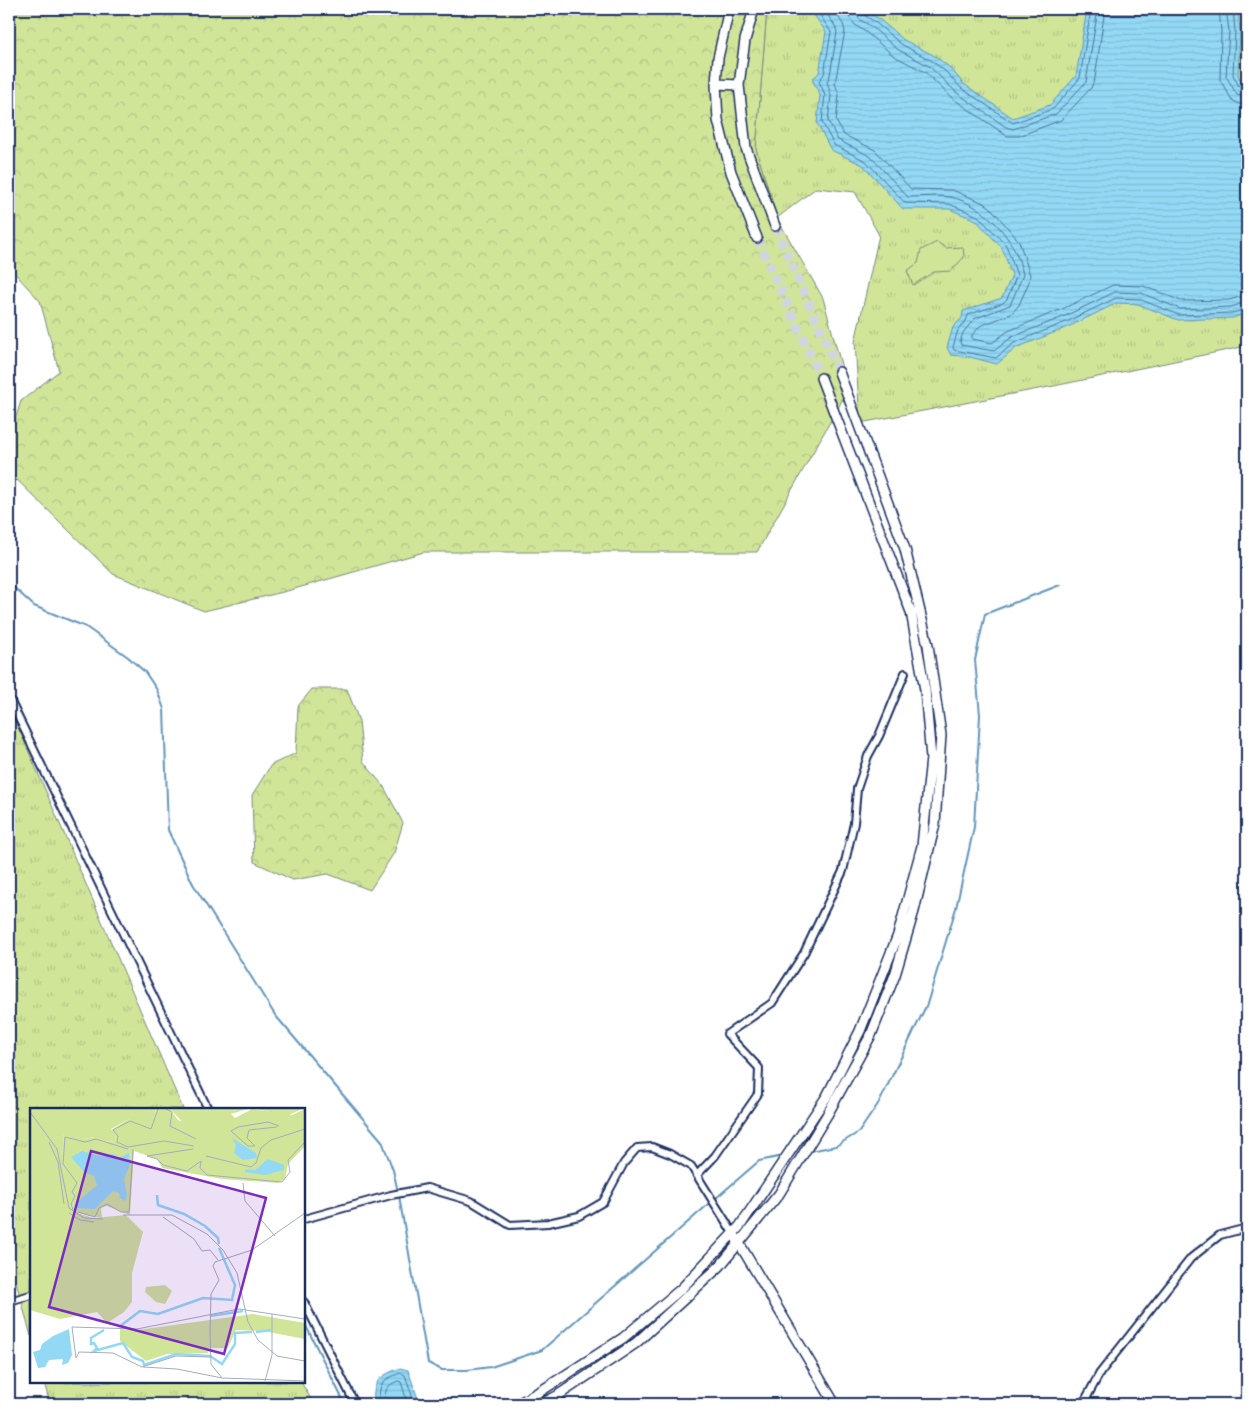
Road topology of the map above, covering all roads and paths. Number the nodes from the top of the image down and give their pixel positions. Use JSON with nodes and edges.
{"nodes":[{"id":1,"x":729,"y":9,"type":"edge"},
{"id":2,"x":754,"y":9,"type":"edge"},
{"id":3,"x":716,"y":84,"type":"junction"},
{"id":4,"x":739,"y":85,"type":"junction"},
{"id":5,"x":775,"y":226,"type":"tunnel mouth"},
{"id":6,"x":757,"y":238,"type":"tunnel mouth"},
{"id":7,"x":839,"y":372,"type":"tunnel mouth"},
{"id":8,"x":821,"y":378,"type":"tunnel mouth"},
{"id":9,"x":905,"y":673,"type":"dead end"},
{"id":10,"x":9,"y":698,"type":"edge"},
{"id":11,"x":868,"y":1011,"type":"junction"},
{"id":12,"x":880,"y":1013,"type":"junction"},
{"id":13,"x":852,"y":1047,"type":"junction"},
{"id":14,"x":861,"y":1053,"type":"junction"},
{"id":15,"x":208,"y":1108,"type":"edge"},
{"id":16,"x":697,"y":1175,"type":"junction"},
{"id":17,"x":305,"y":1219,"type":"edge"},
{"id":18,"x":1247,"y":1228,"type":"edge"},
{"id":19,"x":733,"y":1233,"type":"joint"},
{"id":20,"x":739,"y":1243,"type":"junction"},
{"id":21,"x":30,"y":1295,"type":"edge"},
{"id":22,"x":9,"y":1300,"type":"edge"},
{"id":23,"x":305,"y":1304,"type":"edge"},
{"id":24,"x":355,"y":1404,"type":"edge"},
{"id":25,"x":518,"y":1404,"type":"edge"},
{"id":26,"x":541,"y":1404,"type":"edge"},
{"id":27,"x":835,"y":1404,"type":"edge"},
{"id":28,"x":1083,"y":1404,"type":"edge"}],
"edges":[{"from":1,"to":3,"type":"main road"},
{"from":2,"to":4,"type":"main road"},
{"from":3,"to":4,"type":"main road"},
{"from":3,"to":6,"type":"main road"},
{"from":4,"to":5,"type":"main road"},
{"from":7,"to":12,"type":"main road"},
{"from":8,"to":11,"type":"main road"},
{"from":9,"to":16,"type":"street"},
{"from":10,"to":15,"type":"street"},
{"from":11,"to":12,"type":"main road"},
{"from":11,"to":13,"type":"main road"},
{"from":12,"to":14,"type":"main road"},
{"from":13,"to":14,"type":"main road"},
{"from":13,"to":25,"type":"main road"},
{"from":14,"to":20,"type":"main road"},
{"from":16,"to":17,"type":"street"},
{"from":16,"to":19,"type":"street"},
{"from":18,"to":28,"type":"street"},
{"from":19,"to":20,"type":"main road"},
{"from":20,"to":26,"type":"main road"},
{"from":20,"to":27,"type":"main road"},
{"from":21,"to":22,"type":"street"},
{"from":23,"to":24,"type":"street"}]}
